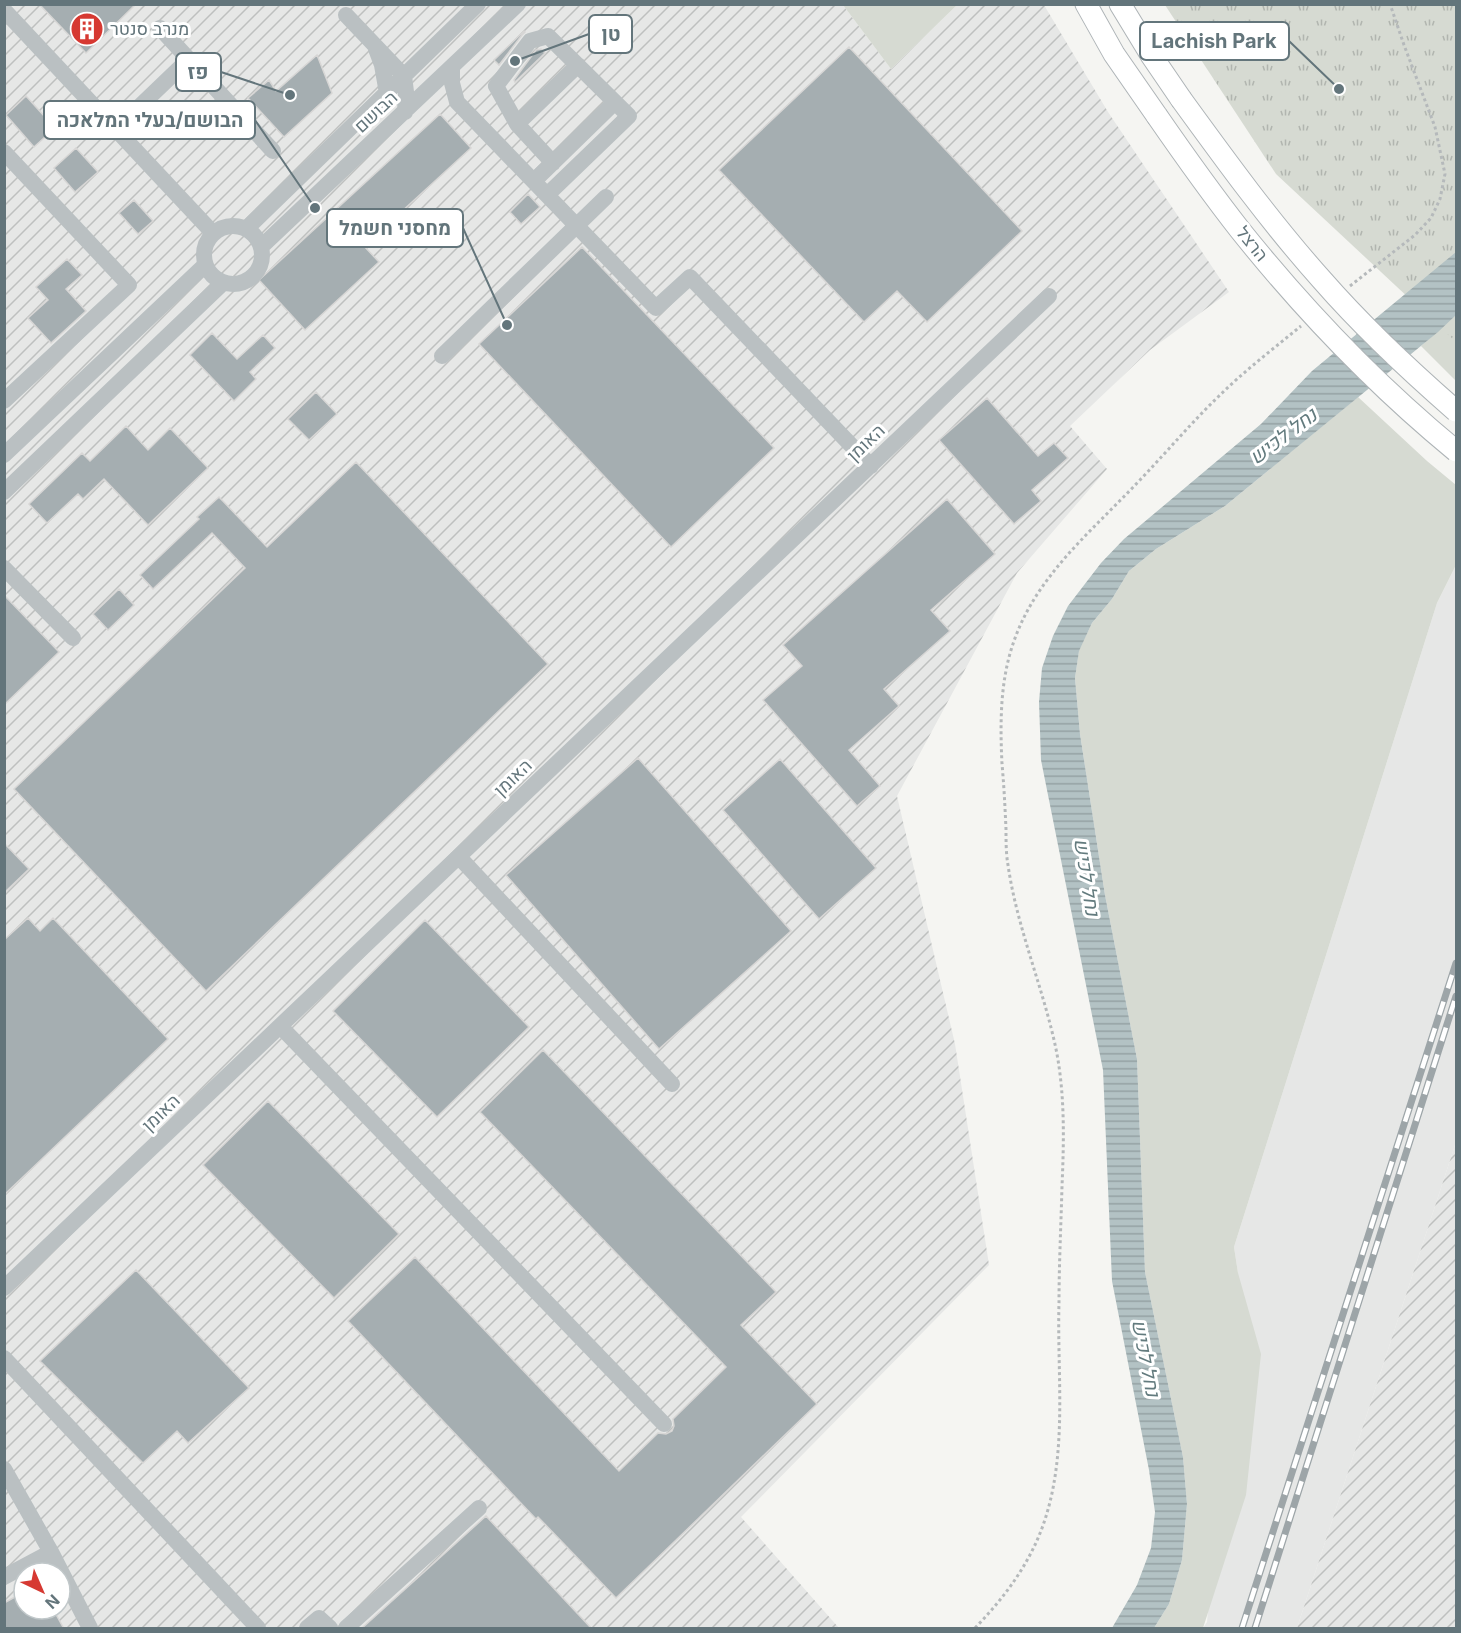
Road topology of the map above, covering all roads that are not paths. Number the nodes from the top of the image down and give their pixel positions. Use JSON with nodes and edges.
{"nodes":[{"id":1,"x":478,"y":4,"type":"edge"},
{"id":2,"x":518,"y":4,"type":"edge"},
{"id":3,"x":1086,"y":4,"type":"edge"},
{"id":4,"x":1120,"y":4,"type":"edge"},
{"id":5,"x":4,"y":9,"type":"edge"},
{"id":6,"x":346,"y":15,"type":"dead end"},
{"id":7,"x":160,"y":28,"type":"dead end"},
{"id":8,"x":375,"y":45,"type":"junction"},
{"id":9,"x":189,"y":59,"type":"junction"},
{"id":10,"x":578,"y":65,"type":"junction"},
{"id":11,"x":452,"y":67,"type":"junction"},
{"id":12,"x":404,"y":76,"type":"junction"},
{"id":13,"x":387,"y":93,"type":"junction"},
{"id":14,"x":422,"y":95,"type":"junction"},
{"id":15,"x":457,"y":102,"type":"junction"},
{"id":16,"x":615,"y":102,"type":"junction"},
{"id":17,"x":405,"y":112,"type":"junction"},
{"id":18,"x":517,"y":124,"type":"junction"},
{"id":19,"x":116,"y":129,"type":"junction"},
{"id":20,"x":273,"y":151,"type":"dead end"},
{"id":21,"x":4,"y":152,"type":"edge"},
{"id":22,"x":553,"y":163,"type":"junction"},
{"id":23,"x":534,"y":181,"type":"junction"},
{"id":24,"x":547,"y":195,"type":"junction"},
{"id":25,"x":606,"y":197,"type":"dead end"},
{"id":26,"x":576,"y":225,"type":"junction"},
{"id":27,"x":246,"y":229,"type":"junction"},
{"id":28,"x":213,"y":233,"type":"junction"},
{"id":29,"x":261,"y":247,"type":"junction"},
{"id":30,"x":205,"y":265,"type":"junction"},
{"id":31,"x":223,"y":283,"type":"junction"},
{"id":32,"x":1049,"y":296,"type":"dead end"},
{"id":33,"x":442,"y":356,"type":"dead end"},
{"id":34,"x":4,"y":401,"type":"edge"},
{"id":35,"x":1456,"y":411,"type":"edge"},
{"id":36,"x":1456,"y":451,"type":"edge"},
{"id":37,"x":4,"y":455,"type":"edge"},
{"id":38,"x":871,"y":465,"type":"junction"},
{"id":39,"x":4,"y":492,"type":"edge"},
{"id":40,"x":4,"y":568,"type":"edge"},
{"id":41,"x":73,"y":638,"type":"dead end"},
{"id":42,"x":459,"y":856,"type":"junction"},
{"id":43,"x":280,"y":1026,"type":"junction"},
{"id":44,"x":672,"y":1084,"type":"dead end"},
{"id":45,"x":4,"y":1288,"type":"edge"},
{"id":46,"x":4,"y":1358,"type":"edge"},
{"id":47,"x":664,"y":1425,"type":"dead end"},
{"id":48,"x":4,"y":1469,"type":"edge"},
{"id":49,"x":479,"y":1508,"type":"dead end"},
{"id":50,"x":51,"y":1552,"type":"junction"},
{"id":51,"x":4,"y":1576,"type":"edge"},
{"id":52,"x":90,"y":1629,"type":"edge"},
{"id":53,"x":258,"y":1629,"type":"edge"},
{"id":54,"x":307,"y":1629,"type":"edge"},
{"id":55,"x":330,"y":1629,"type":"edge"},
{"id":56,"x":346,"y":1629,"type":"edge"}],
"edges":[{"from":1,"to":12,"type":"street","name":"הבושם"},
{"from":2,"to":11,"type":"street","name":"הבושם"},
{"from":3,"to":36,"type":"main road","name":"הרצל","bridge":true},
{"from":4,"to":35,"type":"main road","name":"הרצל","bridge":true},
{"from":5,"to":19,"type":"street"},
{"from":6,"to":8,"type":"street"},
{"from":7,"to":9,"type":"street"},
{"from":8,"to":12,"type":"street"},
{"from":8,"to":13,"type":"street"},
{"from":9,"to":19,"type":"street"},
{"from":9,"to":20,"type":"street"},
{"from":10,"to":16,"type":"street"},
{"from":10,"to":18,"type":"street"},
{"from":10,"to":18,"type":"street"},
{"from":11,"to":14,"type":"street","name":"הבושם"},
{"from":11,"to":15,"type":"street"},
{"from":12,"to":13,"type":"street","name":"הבושם"},
{"from":12,"to":17,"type":"street"},
{"from":13,"to":27,"type":"street","name":"הבושם"},
{"from":14,"to":15,"type":"street"},
{"from":14,"to":17,"type":"street","name":"הבושם"},
{"from":15,"to":23,"type":"street"},
{"from":16,"to":22,"type":"street"},
{"from":16,"to":24,"type":"street"},
{"from":17,"to":29,"type":"street","name":"הבושם"},
{"from":18,"to":22,"type":"street"},
{"from":19,"to":28,"type":"street"},
{"from":21,"to":34,"type":"street"},
{"from":22,"to":23,"type":"street"},
{"from":23,"to":24,"type":"street"},
{"from":24,"to":26,"type":"street"},
{"from":25,"to":26,"type":"street"},
{"from":26,"to":33,"type":"street"},
{"from":26,"to":38,"type":"street"},
{"from":27,"to":28,"type":"street"},
{"from":27,"to":29,"type":"street"},
{"from":28,"to":30,"type":"street"},
{"from":29,"to":31,"type":"street"},
{"from":30,"to":31,"type":"street"},
{"from":30,"to":37,"type":"street"},
{"from":31,"to":39,"type":"street"},
{"from":32,"to":38,"type":"street","name":"האומן"},
{"from":38,"to":42,"type":"street","name":"האומן"},
{"from":40,"to":41,"type":"street"},
{"from":42,"to":43,"type":"street","name":"האומן"},
{"from":42,"to":44,"type":"street"},
{"from":43,"to":45,"type":"street","name":"האומן"},
{"from":43,"to":47,"type":"street"},
{"from":46,"to":53,"type":"street"},
{"from":48,"to":50,"type":"street"},
{"from":49,"to":56,"type":"street"},
{"from":50,"to":51,"type":"street"},
{"from":50,"to":52,"type":"street"},
{"from":54,"to":55,"type":"street"}]}
